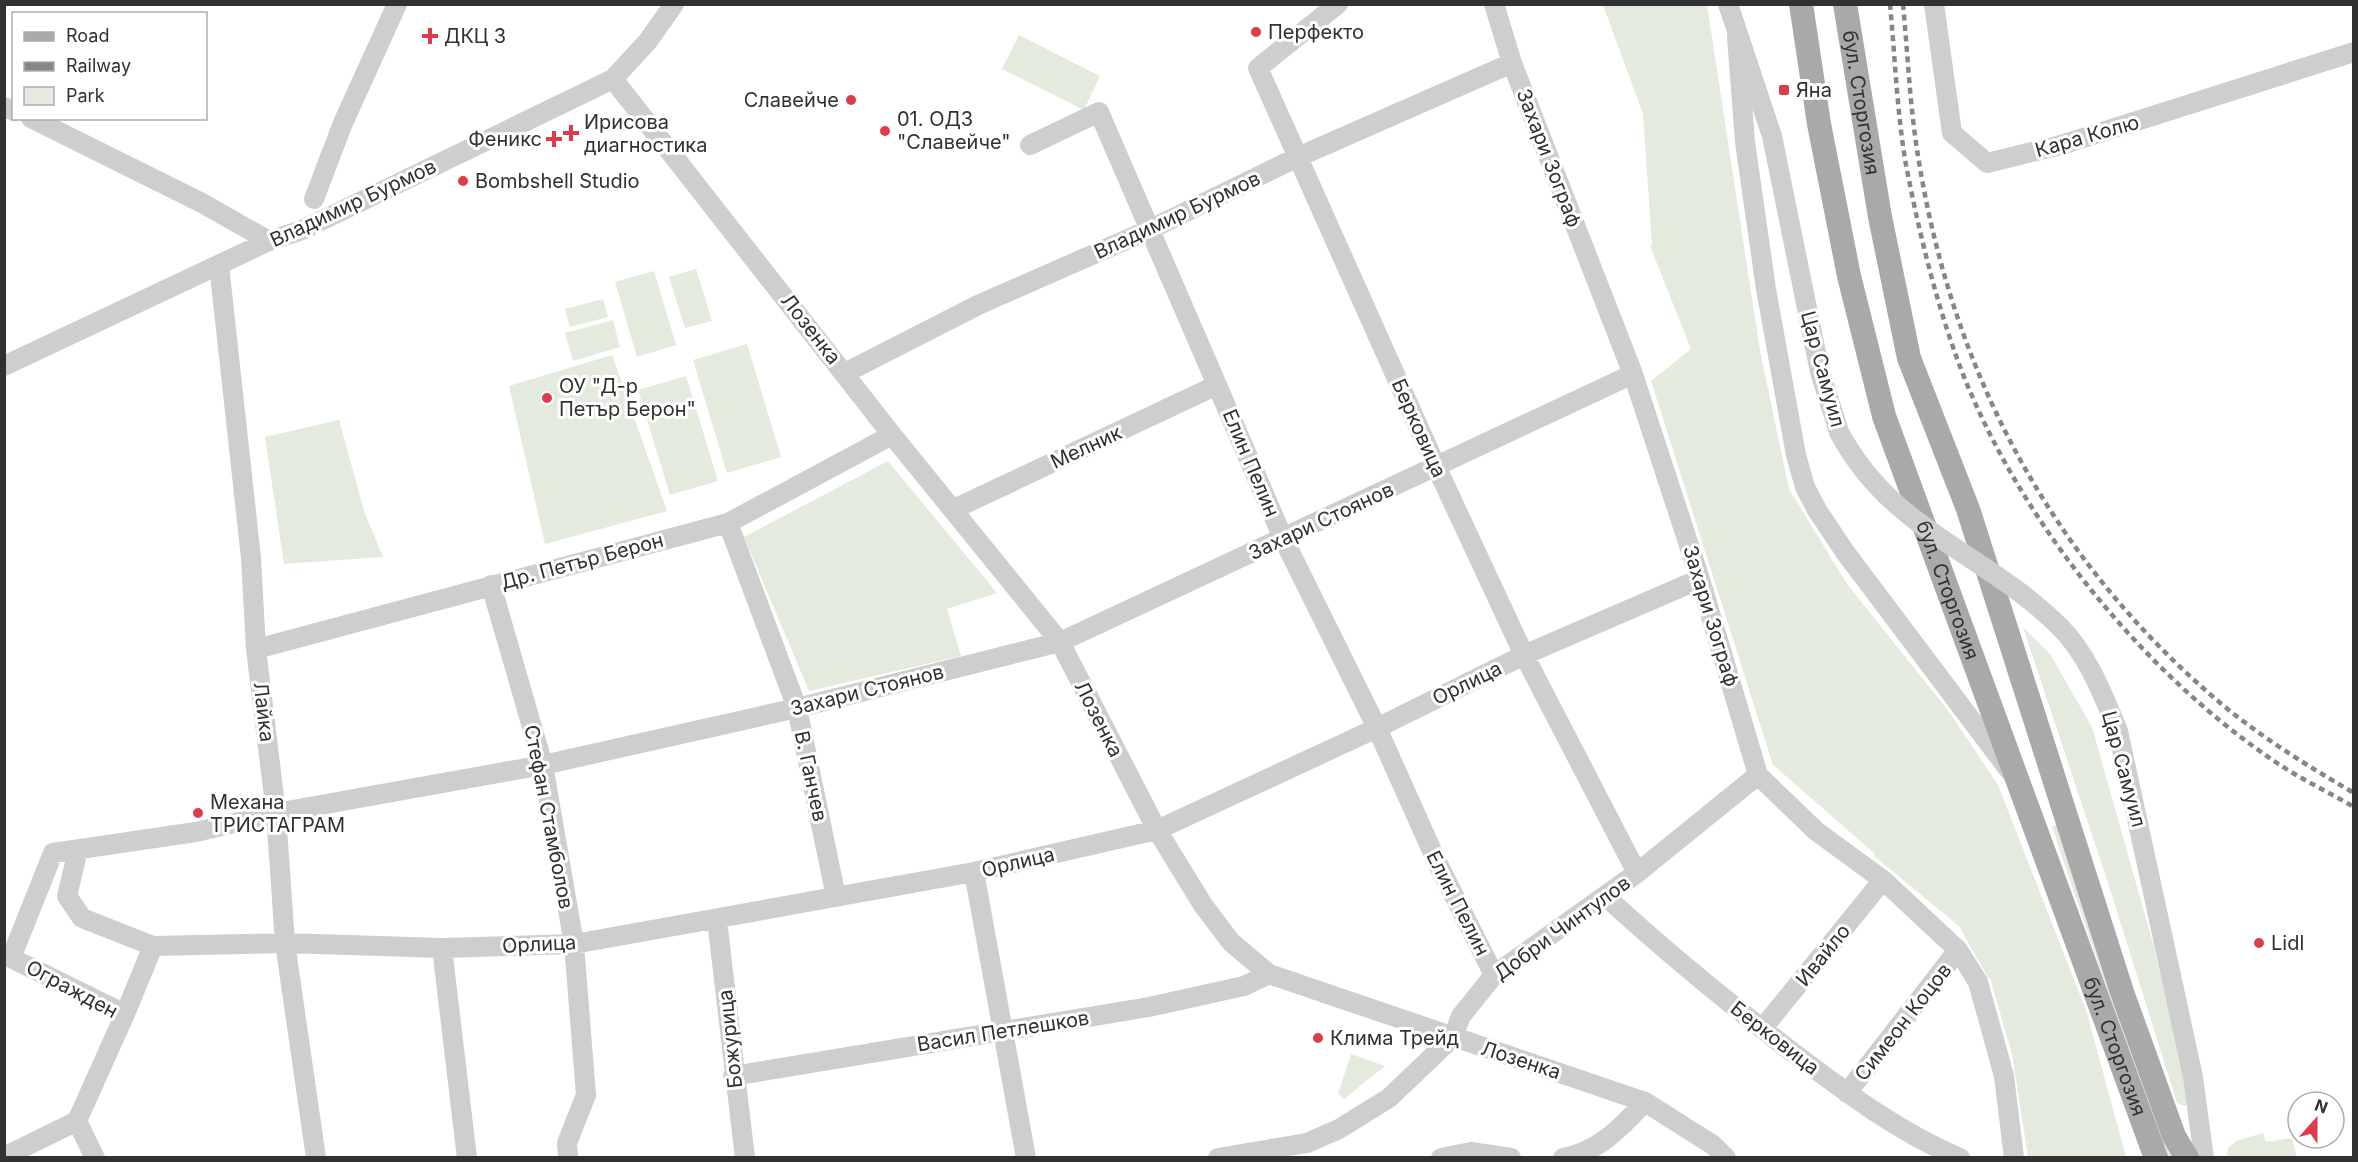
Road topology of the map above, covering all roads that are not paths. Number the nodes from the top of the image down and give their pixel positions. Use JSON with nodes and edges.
{"nodes":[{"id":1,"x":397,"y":4,"type":"edge"},
{"id":2,"x":674,"y":4,"type":"edge"},
{"id":3,"x":1338,"y":4,"type":"edge"},
{"id":4,"x":1494,"y":4,"type":"edge"},
{"id":5,"x":1728,"y":4,"type":"edge"},
{"id":6,"x":1801,"y":4,"type":"edge"},
{"id":7,"x":1845,"y":4,"type":"edge"},
{"id":8,"x":1935,"y":4,"type":"edge"},
{"id":9,"x":1737,"y":37,"type":"junction"},
{"id":10,"x":2354,"y":52,"type":"edge"},
{"id":11,"x":1512,"y":63,"type":"junction"},
{"id":12,"x":613,"y":79,"type":"junction"},
{"id":13,"x":35,"y":120,"type":"edge"},
{"id":14,"x":1030,"y":145,"type":"dead end"},
{"id":15,"x":1298,"y":157,"type":"junction"},
{"id":16,"x":314,"y":199,"type":"dead end"},
{"id":17,"x":1151,"y":229,"type":"junction"},
{"id":18,"x":269,"y":241,"type":"junction"},
{"id":19,"x":219,"y":266,"type":"junction"},
{"id":20,"x":4,"y":366,"type":"edge"},
{"id":21,"x":845,"y":373,"type":"junction"},
{"id":22,"x":1633,"y":374,"type":"junction"},
{"id":23,"x":1217,"y":385,"type":"junction"},
{"id":24,"x":892,"y":435,"type":"junction"},
{"id":25,"x":1436,"y":466,"type":"junction"},
{"id":26,"x":954,"y":509,"type":"junction"},
{"id":27,"x":728,"y":523,"type":"junction"},
{"id":28,"x":1283,"y":538,"type":"junction"},
{"id":29,"x":1700,"y":579,"type":"junction"},
{"id":30,"x":491,"y":585,"type":"junction"},
{"id":31,"x":1060,"y":642,"type":"junction"},
{"id":32,"x":256,"y":649,"type":"junction"},
{"id":33,"x":1524,"y":655,"type":"junction"},
{"id":34,"x":797,"y":708,"type":"junction"},
{"id":35,"x":1377,"y":728,"type":"junction"},
{"id":36,"x":543,"y":765,"type":"junction"},
{"id":37,"x":1758,"y":775,"type":"junction"},
{"id":38,"x":2022,"y":787,"type":"junction"},
{"id":39,"x":276,"y":813,"type":"junction"},
{"id":40,"x":1157,"y":830,"type":"junction"},
{"id":41,"x":78,"y":850,"type":"junction"},
{"id":42,"x":53,"y":853,"type":"joint"},
{"id":43,"x":974,"y":872,"type":"junction"},
{"id":44,"x":1636,"y":873,"type":"junction"},
{"id":45,"x":1883,"y":880,"type":"junction"},
{"id":46,"x":1605,"y":896,"type":"junction"},
{"id":47,"x":836,"y":897,"type":"junction"},
{"id":48,"x":717,"y":920,"type":"junction"},
{"id":49,"x":285,"y":943,"type":"junction"},
{"id":50,"x":574,"y":944,"type":"junction"},
{"id":51,"x":153,"y":946,"type":"junction"},
{"id":52,"x":442,"y":948,"type":"junction"},
{"id":53,"x":1958,"y":950,"type":"junction"},
{"id":54,"x":8,"y":961,"type":"edge"},
{"id":55,"x":1269,"y":974,"type":"junction"},
{"id":56,"x":1494,"y":975,"type":"junction"},
{"id":57,"x":125,"y":1014,"type":"junction"},
{"id":58,"x":1762,"y":1029,"type":"junction"},
{"id":59,"x":1005,"y":1031,"type":"junction"},
{"id":60,"x":1453,"y":1037,"type":"junction"},
{"id":61,"x":733,"y":1076,"type":"junction"},
{"id":62,"x":1847,"y":1094,"type":"junction"},
{"id":63,"x":1645,"y":1102,"type":"junction"},
{"id":64,"x":77,"y":1120,"type":"junction"},
{"id":65,"x":4,"y":1157,"type":"edge"},
{"id":66,"x":95,"y":1158,"type":"edge"},
{"id":67,"x":316,"y":1158,"type":"edge"},
{"id":68,"x":468,"y":1158,"type":"edge"},
{"id":69,"x":568,"y":1158,"type":"edge"},
{"id":70,"x":745,"y":1158,"type":"edge"},
{"id":71,"x":1026,"y":1158,"type":"edge"},
{"id":72,"x":1218,"y":1158,"type":"edge"},
{"id":73,"x":1441,"y":1158,"type":"edge"},
{"id":74,"x":1511,"y":1158,"type":"edge"},
{"id":75,"x":1563,"y":1158,"type":"edge"},
{"id":76,"x":1726,"y":1158,"type":"edge"},
{"id":77,"x":1960,"y":1158,"type":"edge"},
{"id":78,"x":2014,"y":1158,"type":"edge"},
{"id":79,"x":2156,"y":1158,"type":"edge"},
{"id":80,"x":2187,"y":1158,"type":"edge"},
{"id":81,"x":2204,"y":1158,"type":"edge"}],
"edges":[{"from":1,"to":16,"type":"street"},
{"from":2,"to":12,"type":"street","name":"Владимир Бурмов"},
{"from":3,"to":15,"type":"street","name":"Берковица"},
{"from":4,"to":11,"type":"street","name":"Захари Зограф"},
{"from":5,"to":9,"type":"street","name":"Цар Самуил"},
{"from":6,"to":38,"type":"main road","name":"бул. Сторгозия"},
{"from":7,"to":80,"type":"main road","name":"бул. Сторгозия"},
{"from":8,"to":10,"type":"street","name":"Кара Колю"},
{"from":9,"to":38,"type":"street","name":"Цар Самуил"},
{"from":9,"to":81,"type":"street","name":"Цар Самуил","bridge":true},
{"from":11,"to":15,"type":"street","name":"Владимир Бурмов"},
{"from":11,"to":22,"type":"street","name":"Захари Зограф"},
{"from":12,"to":18,"type":"street","name":"Владимир Бурмов"},
{"from":12,"to":21,"type":"street","name":"Лозенка"},
{"from":13,"to":18,"type":"street"},
{"from":14,"to":17,"type":"street","name":"Елин Пелин"},
{"from":15,"to":17,"type":"street","name":"Владимир Бурмов"},
{"from":15,"to":25,"type":"street","name":"Берковица"},
{"from":17,"to":21,"type":"street","name":"Владимир Бурмов"},
{"from":17,"to":23,"type":"street","name":"Елин Пелин"},
{"from":18,"to":19,"type":"street","name":"Владимир Бурмов"},
{"from":19,"to":20,"type":"street","name":"Владимир Бурмов"},
{"from":19,"to":32,"type":"street","name":"Лайка"},
{"from":21,"to":24,"type":"street","name":"Лозенка"},
{"from":22,"to":25,"type":"street","name":"Захари Стоянов"},
{"from":22,"to":29,"type":"street","name":"Захари Зограф"},
{"from":23,"to":26,"type":"street","name":"Мелник"},
{"from":23,"to":28,"type":"street","name":"Елин Пелин"},
{"from":24,"to":26,"type":"street","name":"Лозенка"},
{"from":24,"to":27,"type":"street","name":"Др. Петър Берон"},
{"from":25,"to":28,"type":"street","name":"Захари Стоянов"},
{"from":25,"to":33,"type":"street","name":"Берковица"},
{"from":26,"to":31,"type":"street","name":"Лозенка"},
{"from":27,"to":30,"type":"street","name":"Др. Петър Берон"},
{"from":27,"to":34,"type":"street","name":"В. Ганчев"},
{"from":28,"to":31,"type":"street","name":"Захари Стоянов"},
{"from":28,"to":35,"type":"street","name":"Елин Пелин"},
{"from":29,"to":33,"type":"street","name":"Орлица"},
{"from":29,"to":37,"type":"street","name":"Захари Зограф"},
{"from":30,"to":32,"type":"street","name":"Др. Петър Берон"},
{"from":30,"to":36,"type":"street","name":"Стефан Стамболов"},
{"from":31,"to":34,"type":"street","name":"Захари Стоянов"},
{"from":31,"to":40,"type":"street","name":"Лозенка"},
{"from":32,"to":39,"type":"street","name":"Лайка"},
{"from":33,"to":35,"type":"street","name":"Орлица"},
{"from":33,"to":44,"type":"street","name":"Берковица"},
{"from":34,"to":36,"type":"street","name":"Захари Стоянов"},
{"from":34,"to":47,"type":"street","name":"В. Ганчев"},
{"from":35,"to":40,"type":"street","name":"Орлица"},
{"from":35,"to":56,"type":"street","name":"Елин Пелин"},
{"from":36,"to":39,"type":"street","name":"Захари Стоянов"},
{"from":36,"to":50,"type":"street","name":"Стефан Стамболов"},
{"from":37,"to":44,"type":"street","name":"Добри Чинтулов"},
{"from":37,"to":45,"type":"street","name":"Захари Зограф"},
{"from":38,"to":79,"type":"main road","name":"бул. Сторгозия"},
{"from":39,"to":41,"type":"street","name":"Захари Стоянов"},
{"from":39,"to":49,"type":"street","name":"Лайка"},
{"from":40,"to":43,"type":"street","name":"Орлица"},
{"from":40,"to":55,"type":"street","name":"Лозенка"},
{"from":41,"to":42,"type":"street","name":"Захари Стоянов"},
{"from":41,"to":51,"type":"street"},
{"from":42,"to":54,"type":"street","name":"Огражден"},
{"from":43,"to":47,"type":"street","name":"Орлица"},
{"from":43,"to":59,"type":"street"},
{"from":44,"to":46,"type":"street","name":"Добри Чинтулов"},
{"from":45,"to":53,"type":"street","name":"Захари Зограф"},
{"from":45,"to":58,"type":"street","name":"Ивайло"},
{"from":46,"to":56,"type":"street","name":"Добри Чинтулов"},
{"from":46,"to":58,"type":"street","name":"Берковица"},
{"from":47,"to":48,"type":"street","name":"Орлица"},
{"from":48,"to":50,"type":"street","name":"Орлица"},
{"from":48,"to":61,"type":"street","name":"Божурица"},
{"from":49,"to":51,"type":"street","name":"Орлица"},
{"from":49,"to":52,"type":"street","name":"Орлица"},
{"from":49,"to":67,"type":"street","name":"Лайка"},
{"from":50,"to":52,"type":"street","name":"Орлица"},
{"from":50,"to":69,"type":"street","name":"Стефан Стамболов"},
{"from":51,"to":57,"type":"street"},
{"from":52,"to":68,"type":"street"},
{"from":53,"to":62,"type":"street","name":"Симеон Коцов"},
{"from":53,"to":78,"type":"street","name":"Захари Зограф"},
{"from":54,"to":57,"type":"street","name":"Огражден"},
{"from":55,"to":59,"type":"street","name":"Васил Петлешков"},
{"from":55,"to":60,"type":"street","name":"Лозенка"},
{"from":56,"to":60,"type":"street","name":"Добри Чинтулов"},
{"from":57,"to":64,"type":"street","name":"Огражден"},
{"from":58,"to":62,"type":"street","name":"Берковица"},
{"from":59,"to":61,"type":"street","name":"Васил Петлешков"},
{"from":59,"to":71,"type":"street"},
{"from":60,"to":63,"type":"street","name":"Лозенка"},
{"from":60,"to":72,"type":"street","name":"Добри Чинтулов"},
{"from":61,"to":70,"type":"street","name":"Божурица"},
{"from":62,"to":77,"type":"street","name":"Берковица"},
{"from":63,"to":75,"type":"street"},
{"from":63,"to":76,"type":"street","name":"Лозенка"},
{"from":64,"to":65,"type":"street"},
{"from":64,"to":66,"type":"street"},
{"from":73,"to":74,"type":"street"}]}
